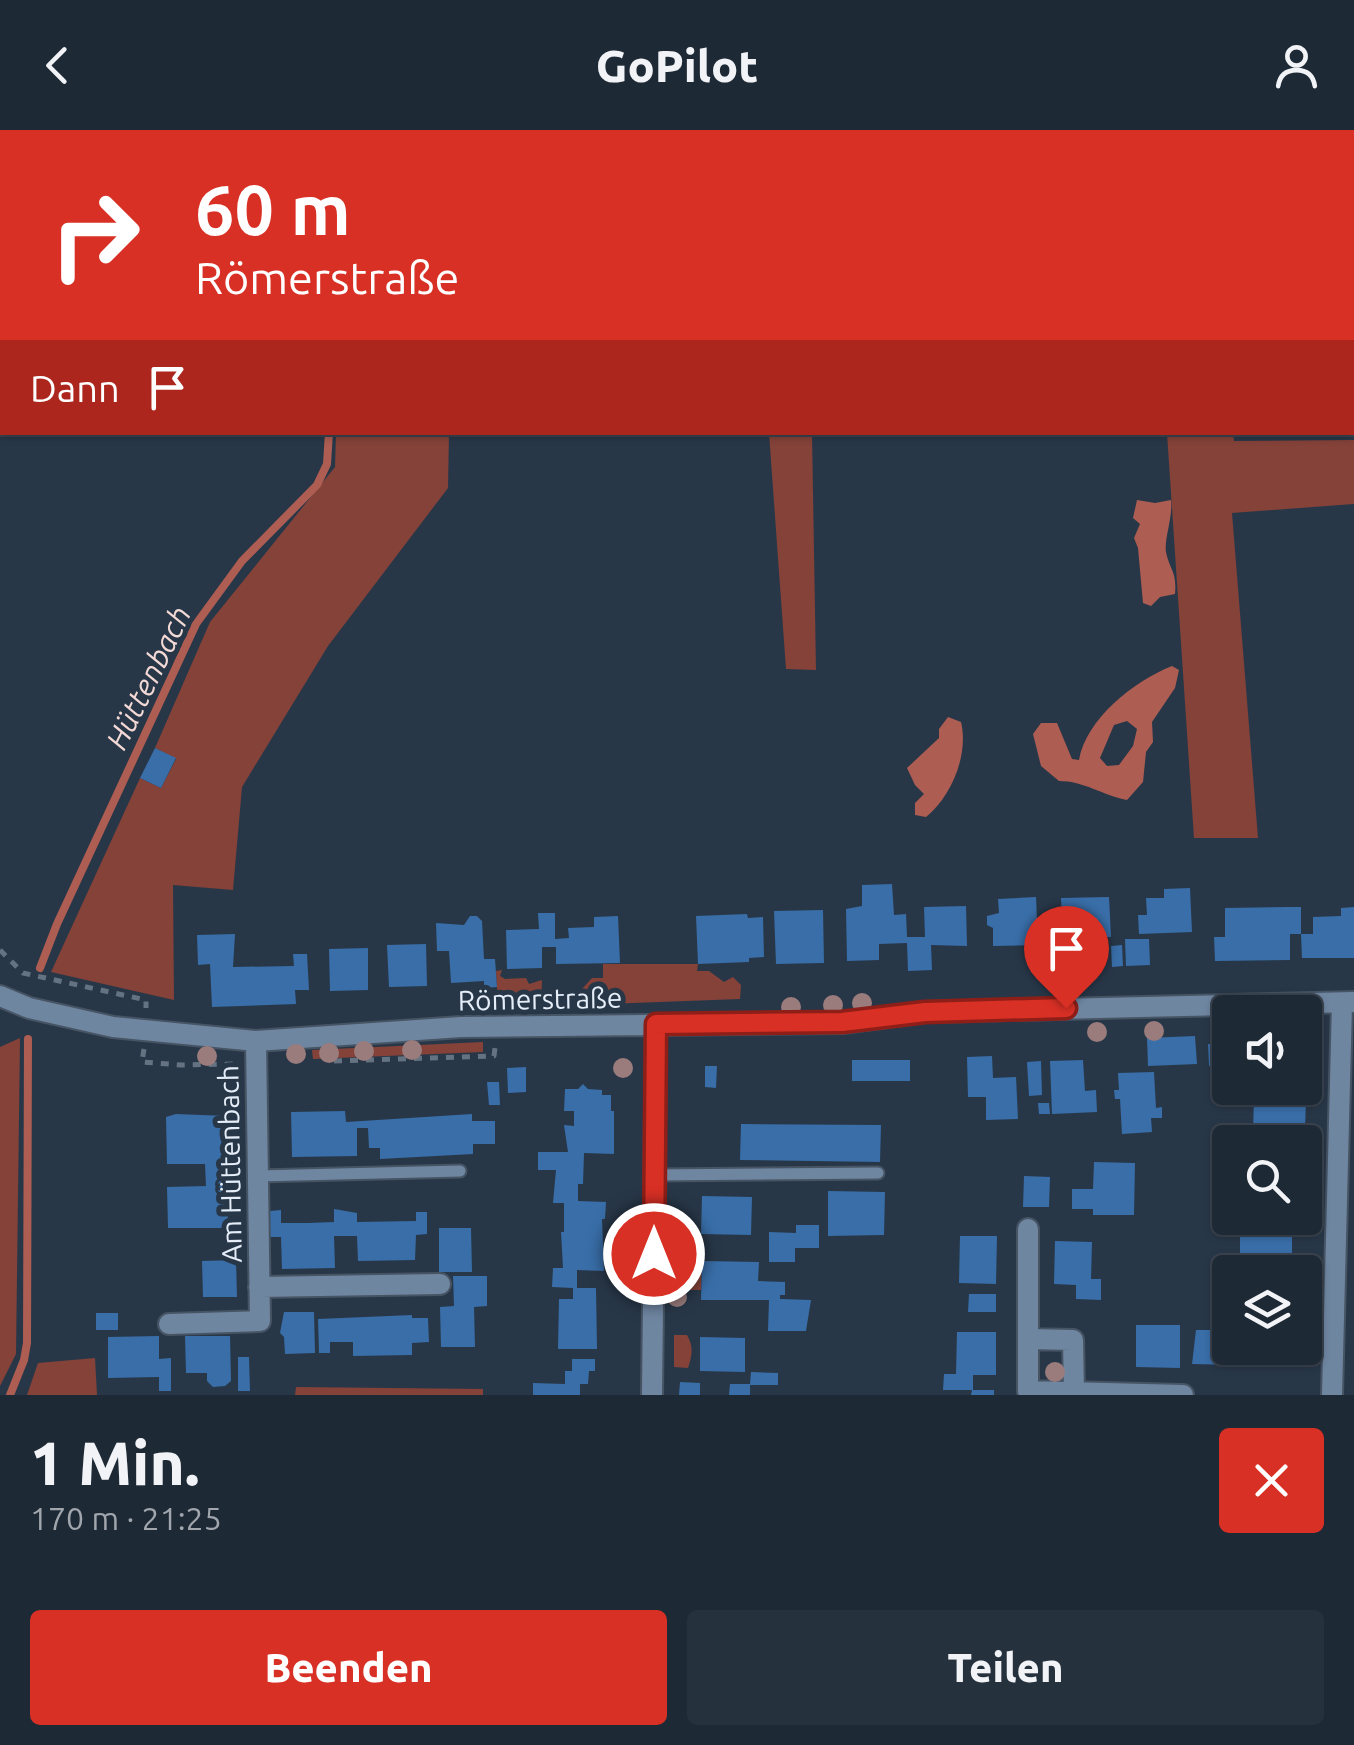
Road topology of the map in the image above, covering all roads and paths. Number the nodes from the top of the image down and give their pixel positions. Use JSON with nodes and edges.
{"nodes":[{"id":1,"x":0,"y":950,"type":"edge"},
{"id":2,"x":0,"y":996,"type":"edge"},
{"id":3,"x":1348,"y":1002,"type":"edge"},
{"id":4,"x":656,"y":1024,"type":"junction"},
{"id":5,"x":145,"y":1031,"type":"junction"},
{"id":6,"x":256,"y":1040,"type":"junction"},
{"id":7,"x":460,"y":1170,"type":"dead end"},
{"id":8,"x":878,"y":1173,"type":"dead end"},
{"id":9,"x":655,"y":1175,"type":"junction"},
{"id":10,"x":258,"y":1176,"type":"junction"},
{"id":11,"x":1028,"y":1229,"type":"dead end"},
{"id":12,"x":440,"y":1284,"type":"dead end"},
{"id":13,"x":259,"y":1286,"type":"junction"},
{"id":14,"x":169,"y":1324,"type":"dead end"},
{"id":15,"x":1028,"y":1338,"type":"junction"},
{"id":16,"x":1074,"y":1393,"type":"edge"},
{"id":17,"x":652,"y":1395,"type":"edge"},
{"id":18,"x":1183,"y":1395,"type":"edge"},
{"id":19,"x":1332,"y":1395,"type":"edge"}],
"edges":[{"from":1,"to":5,"type":"path"},
{"from":2,"to":5,"type":"street","name":"Römerstraße"},
{"from":3,"to":4,"type":"street","name":"Römerstraße"},
{"from":3,"to":19,"type":"street"},
{"from":4,"to":6,"type":"street","name":"Römerstraße"},
{"from":4,"to":9,"type":"street"},
{"from":5,"to":6,"type":"street","name":"Römerstraße"},
{"from":6,"to":10,"type":"street","name":"Am Hüttenbach"},
{"from":7,"to":10,"type":"lane"},
{"from":8,"to":9,"type":"lane"},
{"from":9,"to":17,"type":"street"},
{"from":10,"to":13,"type":"street","name":"Am Hüttenbach"},
{"from":11,"to":15,"type":"street"},
{"from":12,"to":13,"type":"street","name":"Am Hüttenbach"},
{"from":13,"to":14,"type":"street","name":"Am Hüttenbach"},
{"from":15,"to":16,"type":"street"},
{"from":15,"to":16,"type":"street"},
{"from":16,"to":18,"type":"street"}]}
